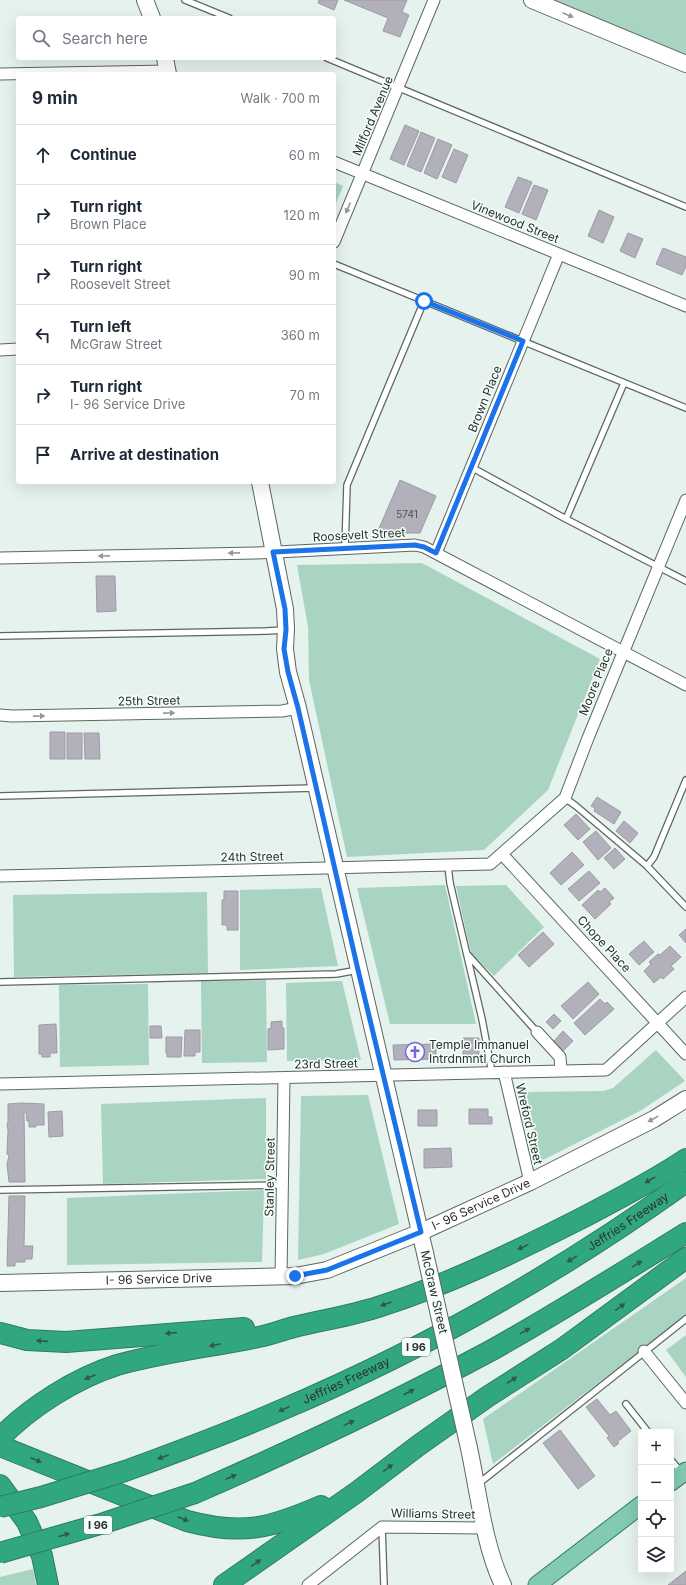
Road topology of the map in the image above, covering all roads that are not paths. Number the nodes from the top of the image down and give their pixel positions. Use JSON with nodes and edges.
{"nodes":[{"id":1,"x":145,"y":0,"type":"edge"},
{"id":2,"x":185,"y":0,"type":"edge"},
{"id":3,"x":434,"y":0,"type":"edge"},
{"id":4,"x":532,"y":0,"type":"edge"},
{"id":5,"x":151,"y":16,"type":"edge"},
{"id":6,"x":224,"y":16,"type":"edge"},
{"id":7,"x":332,"y":60,"type":"edge"},
{"id":8,"x":686,"y":64,"type":"edge"},
{"id":9,"x":167,"y":68,"type":"edge"},
{"id":10,"x":102,"y":72,"type":"edge"},
{"id":11,"x":0,"y":74,"type":"edge"},
{"id":12,"x":16,"y":74,"type":"edge"},
{"id":13,"x":399,"y":87,"type":"junction"},
{"id":14,"x":336,"y":163,"type":"edge"},
{"id":15,"x":362,"y":174,"type":"junction"},
{"id":16,"x":686,"y":207,"type":"edge"},
{"id":17,"x":336,"y":237,"type":"edge"},
{"id":18,"x":559,"y":254,"type":"junction"},
{"id":19,"x":336,"y":265,"type":"edge"},
{"id":20,"x":424,"y":301,"type":"junction"},
{"id":21,"x":686,"y":306,"type":"edge"},
{"id":22,"x":523,"y":341,"type":"junction"},
{"id":23,"x":0,"y":350,"type":"edge"},
{"id":24,"x":16,"y":350,"type":"edge"},
{"id":25,"x":624,"y":382,"type":"junction"},
{"id":26,"x":686,"y":408,"type":"edge"},
{"id":27,"x":471,"y":467,"type":"junction"},
{"id":28,"x":260,"y":484,"type":"edge"},
{"id":29,"x":686,"y":500,"type":"edge"},
{"id":30,"x":566,"y":519,"type":"junction"},
{"id":31,"x":344,"y":549,"type":"junction"},
{"id":32,"x":273,"y":552,"type":"junction"},
{"id":33,"x":436,"y":553,"type":"junction"},
{"id":34,"x":0,"y":558,"type":"edge"},
{"id":35,"x":658,"y":566,"type":"junction"},
{"id":36,"x":686,"y":581,"type":"edge"},
{"id":37,"x":286,"y":630,"type":"junction"},
{"id":38,"x":0,"y":636,"type":"edge"},
{"id":39,"x":623,"y":652,"type":"junction"},
{"id":40,"x":686,"y":685,"type":"edge"},
{"id":41,"x":298,"y":708,"type":"junction"},
{"id":42,"x":0,"y":715,"type":"edge"},
{"id":43,"x":686,"y":780,"type":"edge"},
{"id":44,"x":316,"y":788,"type":"junction"},
{"id":45,"x":0,"y":796,"type":"edge"},
{"id":46,"x":565,"y":798,"type":"junction"},
{"id":47,"x":502,"y":854,"type":"junction"},
{"id":48,"x":448,"y":866,"type":"junction"},
{"id":49,"x":647,"y":866,"type":"junction"},
{"id":50,"x":335,"y":869,"type":"junction"},
{"id":51,"x":0,"y":876,"type":"edge"},
{"id":52,"x":686,"y":907,"type":"edge"},
{"id":53,"x":467,"y":954,"type":"junction"},
{"id":54,"x":358,"y":970,"type":"junction"},
{"id":55,"x":0,"y":982,"type":"edge"},
{"id":56,"x":686,"y":997,"type":"edge"},
{"id":57,"x":658,"y":1023,"type":"junction"},
{"id":58,"x":538,"y":1032,"type":"joint"},
{"id":59,"x":686,"y":1054,"type":"edge"},
{"id":60,"x":561,"y":1071,"type":"junction"},
{"id":61,"x":504,"y":1072,"type":"junction"},
{"id":62,"x":492,"y":1073,"type":"junction"},
{"id":63,"x":384,"y":1076,"type":"junction"},
{"id":64,"x":284,"y":1078,"type":"junction"},
{"id":65,"x":0,"y":1084,"type":"edge"},
{"id":66,"x":686,"y":1099,"type":"edge"},
{"id":67,"x":686,"y":1160,"type":"edge"},
{"id":68,"x":530,"y":1182,"type":"junction"},
{"id":69,"x":686,"y":1182,"type":"edge"},
{"id":70,"x":282,"y":1185,"type":"junction"},
{"id":71,"x":0,"y":1190,"type":"edge"},
{"id":72,"x":421,"y":1232,"type":"junction"},
{"id":73,"x":686,"y":1233,"type":"edge"},
{"id":74,"x":686,"y":1258,"type":"edge"},
{"id":75,"x":281,"y":1277,"type":"junction"},
{"id":76,"x":0,"y":1283,"type":"edge"},
{"id":77,"x":686,"y":1319,"type":"edge"},
{"id":78,"x":294,"y":1327,"type":"junction"},
{"id":79,"x":0,"y":1333,"type":"edge"},
{"id":80,"x":644,"y":1351,"type":"junction"},
{"id":81,"x":686,"y":1403,"type":"edge"},
{"id":82,"x":626,"y":1404,"type":"dead end"},
{"id":83,"x":646,"y":1429,"type":"edge"},
{"id":84,"x":0,"y":1438,"type":"edge"},
{"id":85,"x":0,"y":1446,"type":"edge"},
{"id":86,"x":674,"y":1465,"type":"edge"},
{"id":87,"x":680,"y":1475,"type":"edge"},
{"id":88,"x":0,"y":1485,"type":"edge"},
{"id":89,"x":477,"y":1485,"type":"junction"},
{"id":90,"x":357,"y":1492,"type":"junction"},
{"id":91,"x":0,"y":1507,"type":"edge"},
{"id":92,"x":638,"y":1508,"type":"edge"},
{"id":93,"x":382,"y":1527,"type":"junction"},
{"id":94,"x":485,"y":1528,"type":"junction"},
{"id":95,"x":0,"y":1553,"type":"edge"},
{"id":96,"x":48,"y":1585,"type":"edge"},
{"id":97,"x":224,"y":1585,"type":"edge"},
{"id":98,"x":308,"y":1585,"type":"edge"},
{"id":99,"x":384,"y":1585,"type":"edge"},
{"id":100,"x":503,"y":1585,"type":"edge"},
{"id":101,"x":537,"y":1585,"type":"edge"}],
"edges":[{"from":1,"to":5,"type":"street"},
{"from":2,"to":6,"type":"lane"},
{"from":3,"to":13,"type":"street","name":"Milford Avenue"},
{"from":4,"to":8,"type":"street","one_way":true},
{"from":7,"to":13,"type":"lane"},
{"from":9,"to":10,"type":"street"},
{"from":11,"to":12,"type":"street"},
{"from":13,"to":15,"type":"street","name":"Milford Avenue"},
{"from":13,"to":16,"type":"lane"},
{"from":14,"to":15,"type":"street","name":"Vinewood Street"},
{"from":15,"to":17,"type":"street","name":"Milford Avenue","one_way":true},
{"from":15,"to":18,"type":"street","name":"Vinewood Street"},
{"from":18,"to":21,"type":"street","name":"Vinewood Street"},
{"from":18,"to":22,"type":"street","name":"Brown Place"},
{"from":19,"to":20,"type":"lane"},
{"from":20,"to":22,"type":"lane"},
{"from":20,"to":31,"type":"lane"},
{"from":22,"to":25,"type":"lane"},
{"from":22,"to":27,"type":"street","name":"Brown Place"},
{"from":23,"to":24,"type":"street"},
{"from":25,"to":26,"type":"lane"},
{"from":25,"to":30,"type":"lane"},
{"from":27,"to":30,"type":"lane"},
{"from":27,"to":33,"type":"street","name":"Brown Place"},
{"from":28,"to":32,"type":"street","name":"McGraw Street"},
{"from":29,"to":35,"type":"street","name":"Moore Place"},
{"from":30,"to":35,"type":"lane"},
{"from":31,"to":32,"type":"street","name":"Roosevelt Street"},
{"from":31,"to":33,"type":"street","name":"Roosevelt Street"},
{"from":32,"to":34,"type":"street","name":"Roosevelt Street","one_way":true},
{"from":32,"to":37,"type":"street","name":"McGraw Street"},
{"from":33,"to":39,"type":"street","name":"Roosevelt Street"},
{"from":35,"to":36,"type":"lane"},
{"from":35,"to":39,"type":"street","name":"Moore Place"},
{"from":37,"to":38,"type":"lane"},
{"from":37,"to":41,"type":"street","name":"McGraw Street"},
{"from":39,"to":40,"type":"street","name":"Roosevelt Street"},
{"from":39,"to":46,"type":"street","name":"Moore Place"},
{"from":42,"to":41,"type":"street","name":"25th Street","one_way":true},
{"from":41,"to":44,"type":"street","name":"McGraw Street"},
{"from":43,"to":49,"type":"lane"},
{"from":44,"to":45,"type":"lane"},
{"from":44,"to":50,"type":"street","name":"McGraw Street"},
{"from":46,"to":47,"type":"street","name":"Moore Place"},
{"from":46,"to":49,"type":"lane"},
{"from":47,"to":48,"type":"street","name":"24th Street"},
{"from":47,"to":57,"type":"street","name":"Chope Place"},
{"from":48,"to":50,"type":"street","name":"24th Street"},
{"from":48,"to":53,"type":"lane"},
{"from":49,"to":52,"type":"lane"},
{"from":50,"to":51,"type":"street","name":"24th Street"},
{"from":50,"to":54,"type":"street","name":"McGraw Street"},
{"from":53,"to":58,"type":"lane"},
{"from":53,"to":62,"type":"lane"},
{"from":54,"to":55,"type":"lane"},
{"from":54,"to":63,"type":"street","name":"McGraw Street"},
{"from":56,"to":57,"type":"street","name":"23rd Street"},
{"from":57,"to":59,"type":"street","name":"Chope Place"},
{"from":57,"to":60,"type":"street","name":"23rd Street"},
{"from":58,"to":60,"type":"street"},
{"from":60,"to":61,"type":"street","name":"23rd Street"},
{"from":61,"to":62,"type":"street","name":"23rd Street"},
{"from":61,"to":68,"type":"street","name":"Wreford Street"},
{"from":62,"to":63,"type":"street","name":"23rd Street"},
{"from":63,"to":64,"type":"street","name":"23rd Street"},
{"from":63,"to":72,"type":"street","name":"McGraw Street"},
{"from":64,"to":65,"type":"street","name":"23rd Street"},
{"from":64,"to":70,"type":"street","name":"Stanley Street"},
{"from":66,"to":68,"type":"street","name":"I- 96 Service Drive","one_way":true},
{"from":67,"to":78,"type":"highway","one_way":true},
{"from":68,"to":72,"type":"street","name":"I- 96 Service Drive"},
{"from":69,"to":91,"type":"highway","name":"Jeffries Freeway","number":"I 96","one_way":true,"bridge":true},
{"from":70,"to":71,"type":"lane"},
{"from":70,"to":75,"type":"street","name":"Stanley Street"},
{"from":72,"to":75,"type":"street","name":"I- 96 Service Drive"},
{"from":72,"to":89,"type":"street","name":"McGraw Street","bridge":true},
{"from":95,"to":73,"type":"highway","number":"I 96","one_way":true,"bridge":true},
{"from":90,"to":74,"type":"highway","one_way":true},
{"from":75,"to":76,"type":"street","name":"I- 96 Service Drive"},
{"from":77,"to":80,"type":"lane"},
{"from":78,"to":79,"type":"highway","one_way":true},
{"from":78,"to":84,"type":"highway","one_way":true},
{"from":80,"to":81,"type":"street"},
{"from":80,"to":89,"type":"lane"},
{"from":82,"to":83,"type":"lane"},
{"from":85,"to":90,"type":"highway","one_way":true},
{"from":86,"to":87,"type":"lane"},
{"from":88,"to":96,"type":"highway"},
{"from":89,"to":94,"type":"street","name":"McGraw Street"},
{"from":97,"to":90,"type":"highway","one_way":true},
{"from":92,"to":101,"type":"main road"},
{"from":93,"to":94,"type":"street","name":"Williams Street"},
{"from":93,"to":98,"type":"street"},
{"from":93,"to":99,"type":"lane"},
{"from":94,"to":100,"type":"street","name":"McGraw Street"}]}
